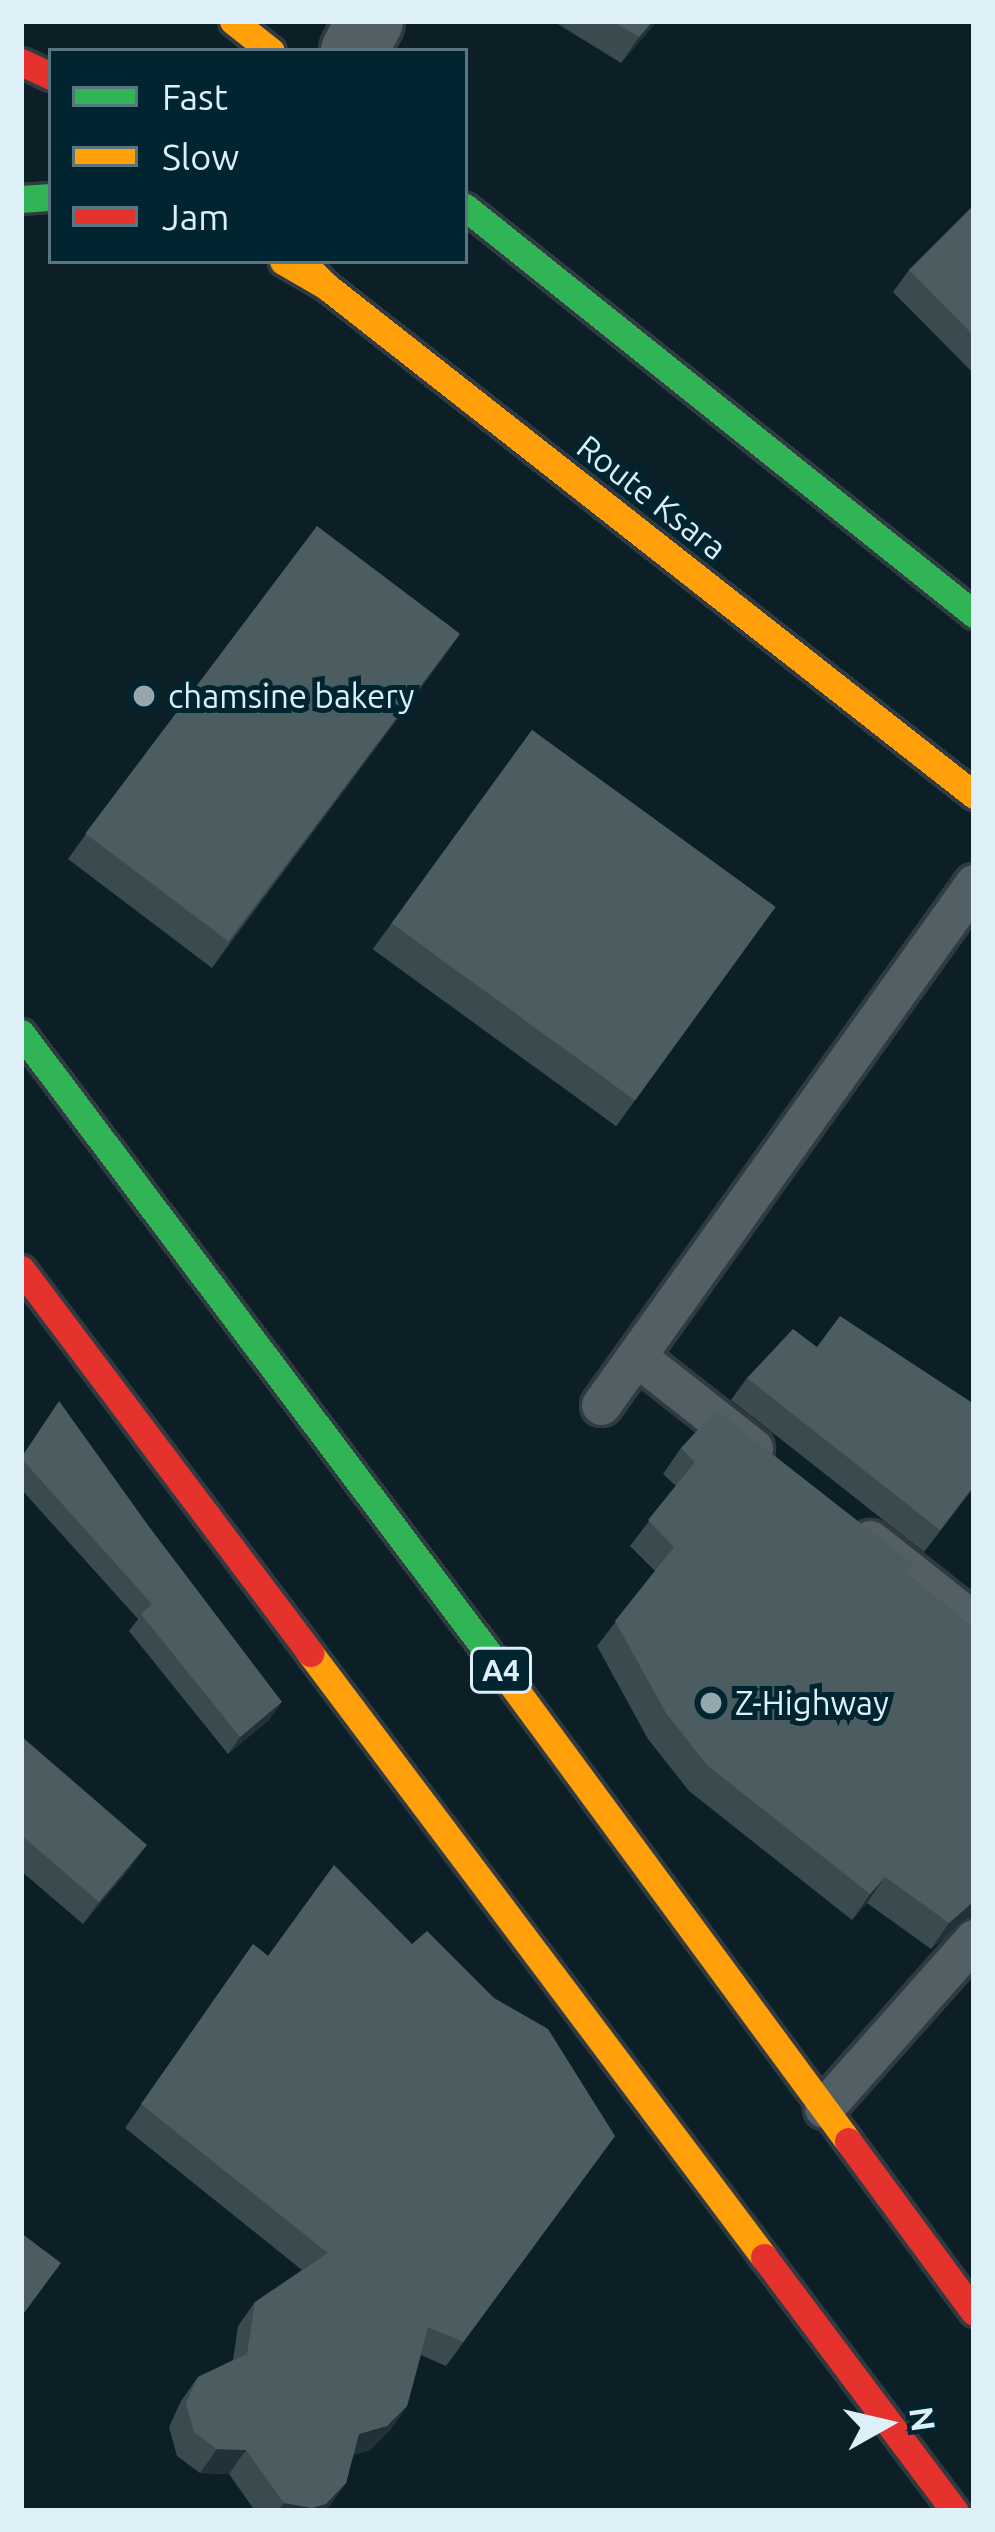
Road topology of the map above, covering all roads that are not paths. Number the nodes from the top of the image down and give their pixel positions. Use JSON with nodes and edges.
{"nodes":[{"id":1,"x":233,"y":21,"type":"edge"},
{"id":2,"x":370,"y":21,"type":"edge"},
{"id":3,"x":267,"y":48,"type":"edge"},
{"id":4,"x":356,"y":48,"type":"edge"},
{"id":5,"x":468,"y":209,"type":"edge"},
{"id":6,"x":288,"y":264,"type":"edge"},
{"id":7,"x":304,"y":264,"type":"edge"},
{"id":8,"x":326,"y":286,"type":"junction"},
{"id":9,"x":974,"y":614,"type":"edge"},
{"id":10,"x":974,"y":795,"type":"edge"},
{"id":11,"x":974,"y":884,"type":"edge"},
{"id":12,"x":21,"y":1033,"type":"edge"},
{"id":13,"x":21,"y":1268,"type":"edge"},
{"id":14,"x":636,"y":1356,"type":"junction"},
{"id":15,"x":601,"y":1405,"type":"dead end"},
{"id":16,"x":786,"y":1474,"type":"edge"},
{"id":17,"x":842,"y":1519,"type":"edge"},
{"id":18,"x":974,"y":1622,"type":"edge"},
{"id":19,"x":974,"y":1940,"type":"edge"},
{"id":20,"x":824,"y":2108,"type":"junction"},
{"id":21,"x":974,"y":2312,"type":"edge"},
{"id":22,"x":955,"y":2511,"type":"edge"}],
"edges":[{"from":1,"to":3,"type":"main road"},
{"from":2,"to":4,"type":"street"},
{"from":5,"to":9,"type":"main road"},
{"from":6,"to":8,"type":"main road","name":"Route Ksara"},
{"from":7,"to":8,"type":"main road"},
{"from":8,"to":10,"type":"main road","name":"Route Ksara"},
{"from":11,"to":14,"type":"lane"},
{"from":12,"to":20,"type":"main road","number":"A4"},
{"from":13,"to":22,"type":"main road"},
{"from":14,"to":15,"type":"lane"},
{"from":14,"to":16,"type":"lane"},
{"from":17,"to":18,"type":"lane"},
{"from":19,"to":20,"type":"lane"},
{"from":20,"to":21,"type":"main road","number":"A4"}]}
